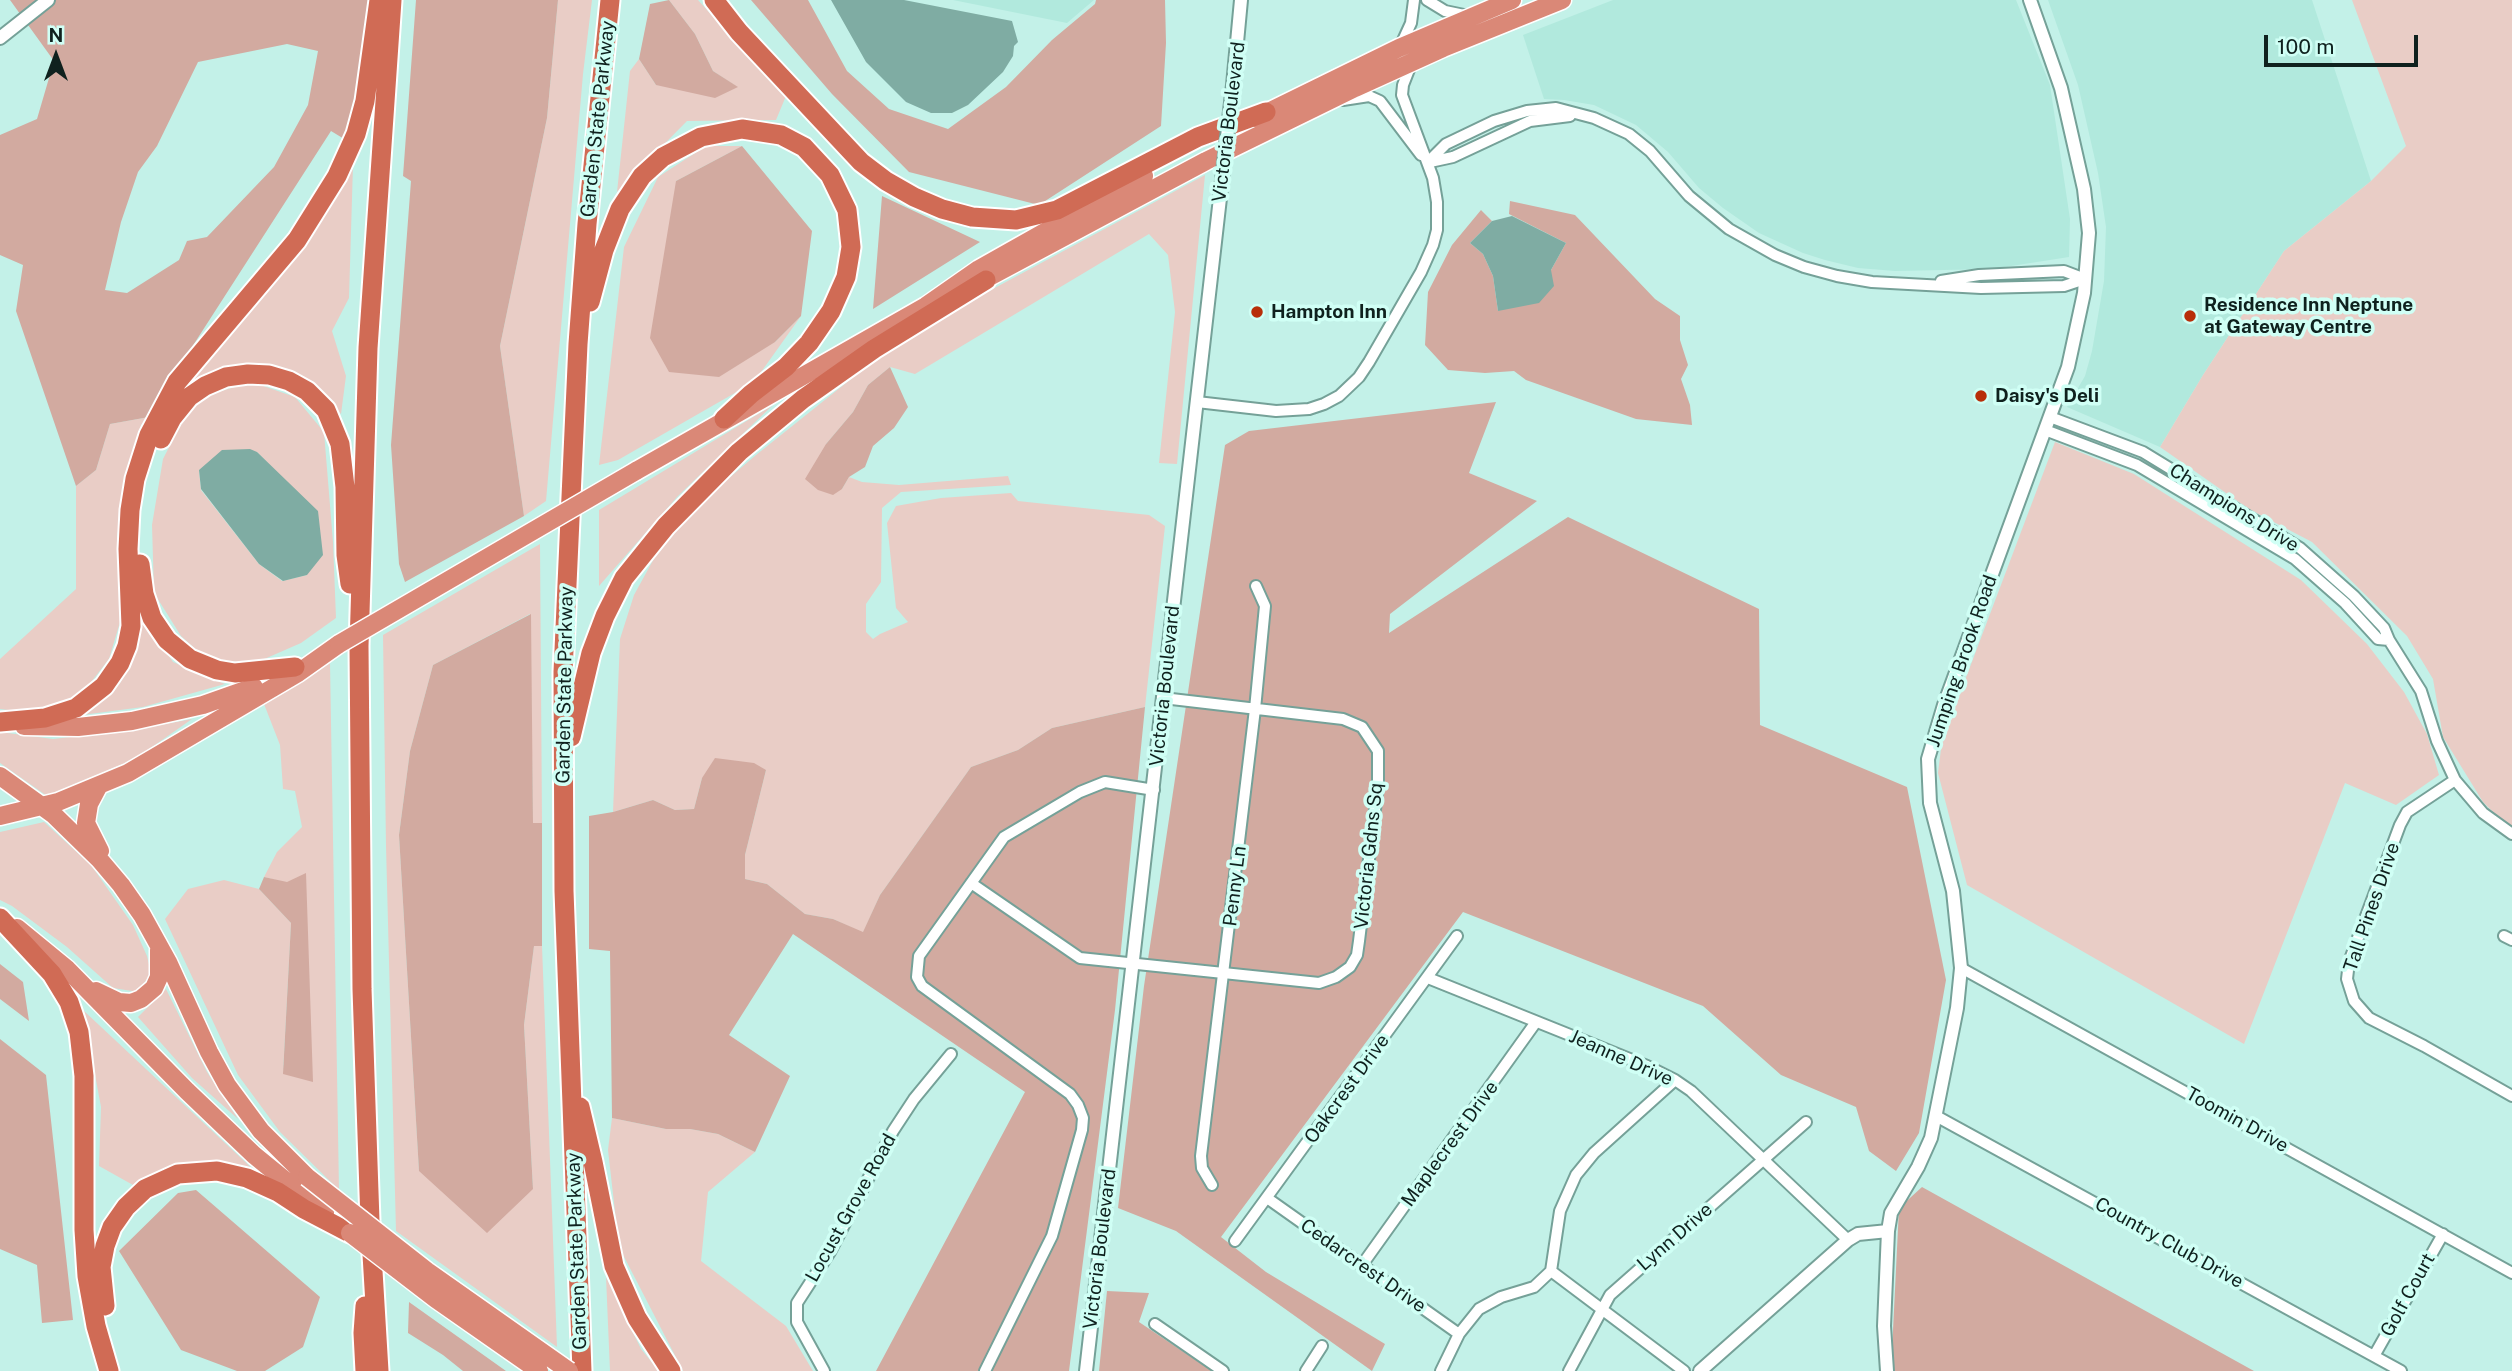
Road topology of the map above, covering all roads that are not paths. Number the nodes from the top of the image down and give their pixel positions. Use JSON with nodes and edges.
{"nodes":[{"id":1,"x":48,"y":0,"type":"edge"},
{"id":2,"x":379,"y":0,"type":"edge"},
{"id":3,"x":392,"y":0,"type":"edge"},
{"id":4,"x":610,"y":0,"type":"edge"},
{"id":5,"x":714,"y":0,"type":"edge"},
{"id":6,"x":1241,"y":0,"type":"edge"},
{"id":7,"x":1413,"y":0,"type":"edge"},
{"id":8,"x":1427,"y":0,"type":"edge"},
{"id":9,"x":1512,"y":0,"type":"edge"},
{"id":10,"x":1562,"y":0,"type":"edge"},
{"id":11,"x":2030,"y":0,"type":"edge"},
{"id":12,"x":1472,"y":17,"type":"junction"},
{"id":13,"x":0,"y":38,"type":"edge"},
{"id":14,"x":1399,"y":48,"type":"junction"},
{"id":15,"x":1412,"y":62,"type":"junction"},
{"id":16,"x":1323,"y":103,"type":"junction"},
{"id":17,"x":1266,"y":112,"type":"junction"},
{"id":18,"x":1427,"y":162,"type":"junction"},
{"id":19,"x":2085,"y":279,"type":"junction"},
{"id":20,"x":986,"y":280,"type":"junction"},
{"id":21,"x":926,"y":306,"type":"junction"},
{"id":22,"x":578,"y":344,"type":"junction"},
{"id":23,"x":1197,"y":402,"type":"junction"},
{"id":24,"x":2050,"y":417,"type":"junction"},
{"id":25,"x":724,"y":419,"type":"junction"},
{"id":26,"x":2045,"y":430,"type":"junction"},
{"id":27,"x":2134,"y":449,"type":"junction"},
{"id":28,"x":2129,"y":462,"type":"junction"},
{"id":29,"x":1256,"y":586,"type":"dead end"},
{"id":30,"x":2389,"y":640,"type":"junction"},
{"id":31,"x":359,"y":646,"type":"junction"},
{"id":32,"x":296,"y":670,"type":"junction"},
{"id":33,"x":1163,"y":698,"type":"junction"},
{"id":34,"x":1255,"y":709,"type":"junction"},
{"id":35,"x":0,"y":723,"type":"edge"},
{"id":36,"x":563,"y":772,"type":"junction"},
{"id":37,"x":0,"y":776,"type":"edge"},
{"id":38,"x":2455,"y":780,"type":"junction"},
{"id":39,"x":98,"y":787,"type":"junction"},
{"id":40,"x":1154,"y":790,"type":"junction"},
{"id":41,"x":43,"y":806,"type":"junction"},
{"id":42,"x":0,"y":816,"type":"edge"},
{"id":43,"x":2512,"y":834,"type":"edge"},
{"id":44,"x":111,"y":873,"type":"junction"},
{"id":45,"x":971,"y":883,"type":"junction"},
{"id":46,"x":0,"y":917,"type":"edge"},
{"id":47,"x":1457,"y":936,"type":"dead end"},
{"id":48,"x":159,"y":946,"type":"junction"},
{"id":49,"x":1133,"y":962,"type":"junction"},
{"id":50,"x":1961,"y":968,"type":"junction"},
{"id":51,"x":1225,"y":972,"type":"junction"},
{"id":52,"x":1428,"y":978,"type":"junction"},
{"id":53,"x":80,"y":982,"type":"junction"},
{"id":54,"x":1536,"y":1022,"type":"junction"},
{"id":55,"x":951,"y":1054,"type":"dead end"},
{"id":56,"x":570,"y":1066,"type":"junction"},
{"id":57,"x":1675,"y":1080,"type":"junction"},
{"id":58,"x":2512,"y":1096,"type":"edge"},
{"id":59,"x":1936,"y":1116,"type":"junction"},
{"id":60,"x":1806,"y":1122,"type":"dead end"},
{"id":61,"x":1763,"y":1159,"type":"junction"},
{"id":62,"x":1212,"y":1185,"type":"dead end"},
{"id":63,"x":1267,"y":1198,"type":"junction"},
{"id":64,"x":307,"y":1205,"type":"junction"},
{"id":65,"x":370,"y":1221,"type":"junction"},
{"id":66,"x":1888,"y":1231,"type":"junction"},
{"id":67,"x":349,"y":1233,"type":"joint"},
{"id":68,"x":2443,"y":1234,"type":"junction"},
{"id":69,"x":1848,"y":1240,"type":"junction"},
{"id":70,"x":1235,"y":1241,"type":"dead end"},
{"id":71,"x":1362,"y":1265,"type":"junction"},
{"id":72,"x":2511,"y":1268,"type":"edge"},
{"id":73,"x":1551,"y":1272,"type":"junction"},
{"id":74,"x":1601,"y":1309,"type":"junction"},
{"id":75,"x":1155,"y":1324,"type":"dead end"},
{"id":76,"x":1459,"y":1334,"type":"junction"},
{"id":77,"x":1322,"y":1346,"type":"dead end"},
{"id":78,"x":2374,"y":1356,"type":"junction"},
{"id":79,"x":109,"y":1371,"type":"edge"},
{"id":80,"x":122,"y":1371,"type":"edge"},
{"id":81,"x":365,"y":1371,"type":"edge"},
{"id":82,"x":379,"y":1371,"type":"edge"},
{"id":83,"x":539,"y":1371,"type":"edge"},
{"id":84,"x":569,"y":1371,"type":"edge"},
{"id":85,"x":582,"y":1371,"type":"edge"},
{"id":86,"x":671,"y":1371,"type":"edge"},
{"id":87,"x":824,"y":1371,"type":"edge"},
{"id":88,"x":985,"y":1371,"type":"edge"},
{"id":89,"x":1086,"y":1371,"type":"edge"},
{"id":90,"x":1223,"y":1371,"type":"edge"},
{"id":91,"x":1306,"y":1371,"type":"edge"},
{"id":92,"x":1441,"y":1371,"type":"edge"},
{"id":93,"x":1569,"y":1371,"type":"edge"},
{"id":94,"x":1684,"y":1371,"type":"edge"},
{"id":95,"x":1700,"y":1371,"type":"edge"},
{"id":96,"x":1887,"y":1371,"type":"edge"},
{"id":97,"x":2402,"y":1371,"type":"edge"}],
"edges":[{"from":1,"to":13,"type":"street"},
{"from":2,"to":35,"type":"highway"},
{"from":3,"to":31,"type":"highway"},
{"from":4,"to":22,"type":"highway","name":"Garden State Parkway"},
{"from":5,"to":17,"type":"highway"},
{"from":6,"to":23,"type":"street","name":"Victoria Boulevard","bridge":true},
{"from":7,"to":14,"type":"street"},
{"from":8,"to":12,"type":"street"},
{"from":9,"to":12,"type":"highway"},
{"from":10,"to":15,"type":"highway"},
{"from":11,"to":19,"type":"street","name":"Jumping Brook Road"},
{"from":12,"to":14,"type":"highway"},
{"from":14,"to":17,"type":"highway"},
{"from":15,"to":16,"type":"highway"},
{"from":15,"to":18,"type":"street"},
{"from":16,"to":18,"type":"street"},
{"from":16,"to":20,"type":"highway"},
{"from":17,"to":21,"type":"highway"},
{"from":18,"to":19,"type":"street"},
{"from":18,"to":23,"type":"street"},
{"from":19,"to":24,"type":"street","name":"Jumping Brook Road"},
{"from":20,"to":21,"type":"highway"},
{"from":20,"to":36,"type":"highway"},
{"from":21,"to":25,"type":"highway"},
{"from":22,"to":25,"type":"highway"},
{"from":22,"to":36,"type":"highway","name":"Garden State Parkway"},
{"from":23,"to":33,"type":"street","name":"Victoria Boulevard"},
{"from":24,"to":26,"type":"street","name":"Jumping Brook Road"},
{"from":24,"to":27,"type":"street","name":"Champions Drive"},
{"from":25,"to":32,"type":"highway","bridge":true},
{"from":26,"to":28,"type":"street","name":"Champions Drive"},
{"from":26,"to":50,"type":"street","name":"Jumping Brook Road"},
{"from":27,"to":28,"type":"street"},
{"from":27,"to":30,"type":"street","name":"Champions Drive"},
{"from":28,"to":30,"type":"street","name":"Champions Drive"},
{"from":29,"to":34,"type":"street","name":"Penny Ln"},
{"from":30,"to":38,"type":"street","name":"Champions Drive"},
{"from":31,"to":32,"type":"highway"},
{"from":31,"to":65,"type":"highway"},
{"from":32,"to":35,"type":"highway"},
{"from":32,"to":39,"type":"highway"},
{"from":33,"to":34,"type":"street","name":"Victoria Gdns Sq"},
{"from":33,"to":40,"type":"street","name":"Victoria Boulevard"},
{"from":34,"to":51,"type":"street","name":"Penny Ln"},
{"from":34,"to":51,"type":"street","name":"Victoria Gdns Sq"},
{"from":36,"to":56,"type":"highway","name":"Garden State Parkway"},
{"from":37,"to":41,"type":"highway"},
{"from":38,"to":43,"type":"street","name":"Champions Drive"},
{"from":38,"to":58,"type":"street","name":"Tall Pines Drive"},
{"from":39,"to":41,"type":"highway"},
{"from":39,"to":44,"type":"highway"},
{"from":40,"to":45,"type":"street"},
{"from":40,"to":49,"type":"street","name":"Victoria Boulevard"},
{"from":41,"to":42,"type":"highway"},
{"from":41,"to":44,"type":"highway"},
{"from":44,"to":48,"type":"highway"},
{"from":45,"to":49,"type":"street","name":"Victoria Gdns Sq"},
{"from":45,"to":88,"type":"street"},
{"from":46,"to":53,"type":"highway"},
{"from":46,"to":79,"type":"highway"},
{"from":47,"to":52,"type":"street","name":"Oakcrest Drive"},
{"from":48,"to":53,"type":"highway"},
{"from":48,"to":84,"type":"highway","bridge":true},
{"from":49,"to":51,"type":"street","name":"Victoria Gdns Sq"},
{"from":49,"to":89,"type":"street","name":"Victoria Boulevard"},
{"from":50,"to":59,"type":"street","name":"Jumping Brook Road"},
{"from":50,"to":68,"type":"street","name":"Toomin Drive"},
{"from":51,"to":62,"type":"street","name":"Penny Ln"},
{"from":52,"to":54,"type":"street","name":"Jeanne Drive"},
{"from":52,"to":63,"type":"street","name":"Oakcrest Drive"},
{"from":53,"to":64,"type":"highway"},
{"from":54,"to":57,"type":"street","name":"Jeanne Drive"},
{"from":54,"to":71,"type":"street","name":"Maplecrest Drive"},
{"from":55,"to":87,"type":"street","name":"Locust Grove Road"},
{"from":56,"to":85,"type":"highway","name":"Garden State Parkway"},
{"from":56,"to":86,"type":"highway"},
{"from":57,"to":61,"type":"street","name":"Jeanne Drive"},
{"from":57,"to":73,"type":"street"},
{"from":59,"to":66,"type":"street","name":"Jumping Brook Road"},
{"from":59,"to":78,"type":"street","name":"Country Club Drive"},
{"from":60,"to":61,"type":"street","name":"Lynn Drive"},
{"from":61,"to":69,"type":"street","name":"Jeanne Drive"},
{"from":61,"to":74,"type":"street","name":"Lynn Drive"},
{"from":63,"to":70,"type":"street","name":"Oakcrest Drive"},
{"from":63,"to":71,"type":"street","name":"Cedarcrest Drive"},
{"from":64,"to":67,"type":"highway"},
{"from":64,"to":80,"type":"highway"},
{"from":65,"to":81,"type":"highway"},
{"from":65,"to":82,"type":"highway"},
{"from":66,"to":69,"type":"street"},
{"from":66,"to":96,"type":"street","name":"Jumping Brook Road"},
{"from":67,"to":83,"type":"highway","bridge":true},
{"from":68,"to":72,"type":"street","name":"Toomin Drive"},
{"from":68,"to":78,"type":"street","name":"Golf Court"},
{"from":69,"to":95,"type":"street"},
{"from":71,"to":76,"type":"street","name":"Cedarcrest Drive"},
{"from":73,"to":74,"type":"street"},
{"from":73,"to":76,"type":"street"},
{"from":74,"to":93,"type":"street","name":"Lynn Drive"},
{"from":74,"to":94,"type":"street"},
{"from":75,"to":90,"type":"street"},
{"from":76,"to":92,"type":"street"},
{"from":77,"to":91,"type":"street"},
{"from":78,"to":97,"type":"street","name":"Country Club Drive"}]}
